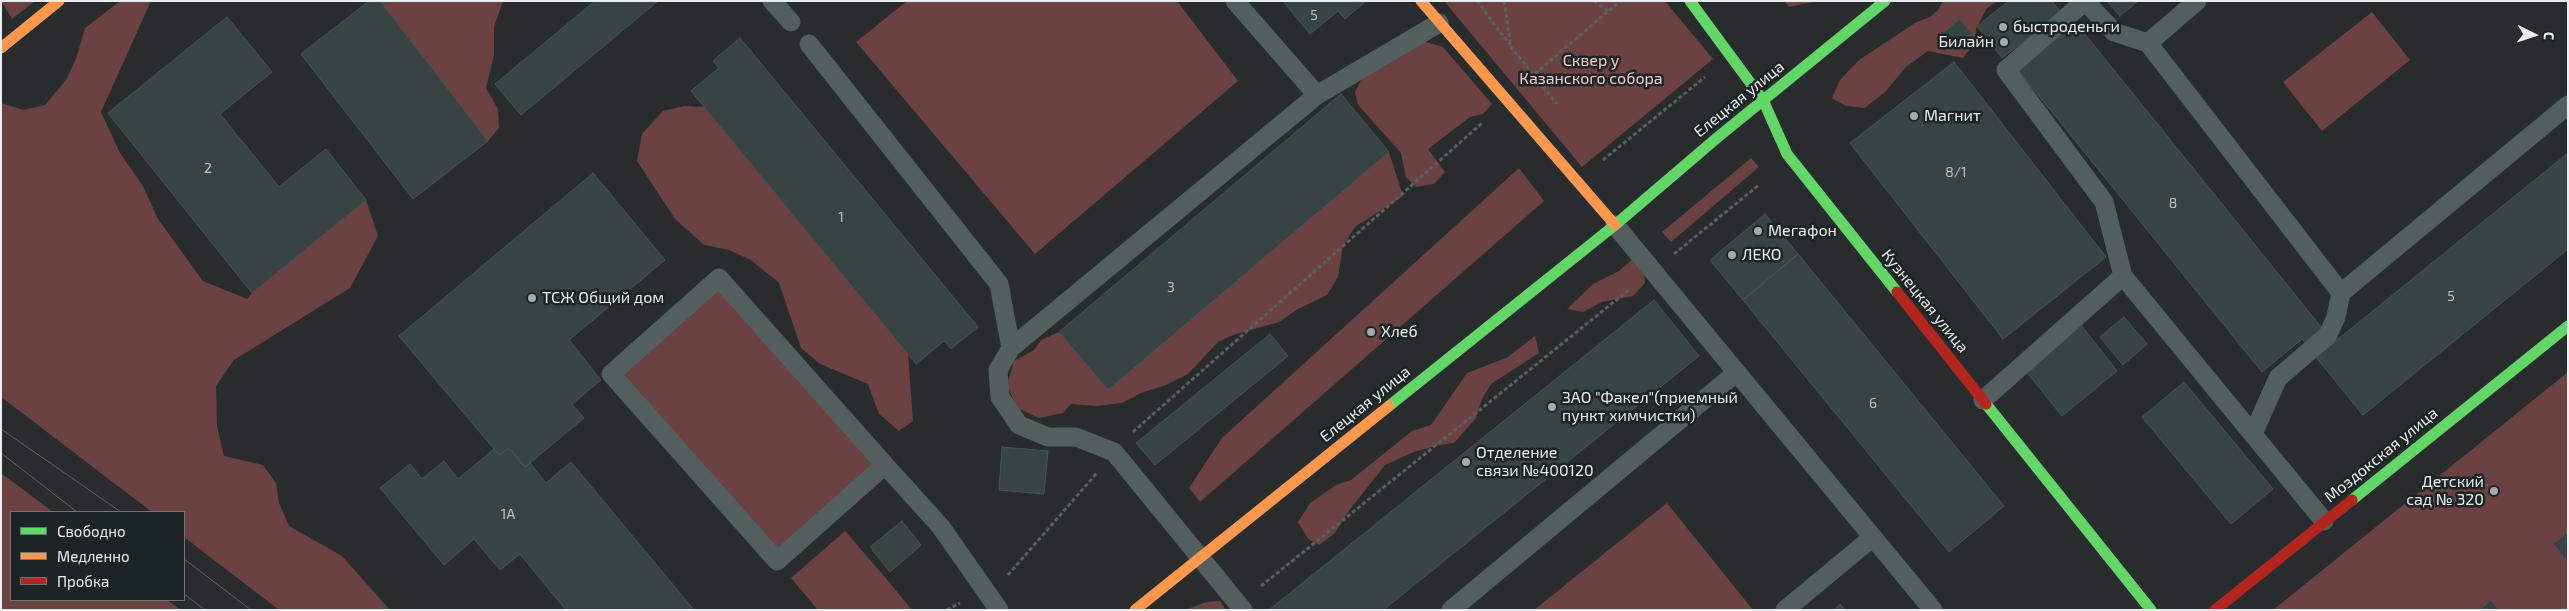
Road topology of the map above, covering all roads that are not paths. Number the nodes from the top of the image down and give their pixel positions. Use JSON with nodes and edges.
{"nodes":[{"id":1,"x":59,"y":1,"type":"edge"},
{"id":2,"x":772,"y":1,"type":"edge"},
{"id":3,"x":1235,"y":1,"type":"edge"},
{"id":4,"x":1421,"y":1,"type":"edge"},
{"id":5,"x":1690,"y":1,"type":"edge"},
{"id":6,"x":1884,"y":1,"type":"edge"},
{"id":7,"x":2197,"y":1,"type":"edge"},
{"id":8,"x":2086,"y":2,"type":"edge"},
{"id":9,"x":791,"y":22,"type":"dead end"},
{"id":10,"x":1439,"y":23,"type":"junction"},
{"id":11,"x":2148,"y":43,"type":"junction"},
{"id":12,"x":809,"y":44,"type":"dead end"},
{"id":13,"x":1,"y":48,"type":"edge"},
{"id":14,"x":1317,"y":95,"type":"junction"},
{"id":15,"x":1763,"y":100,"type":"junction"},
{"id":16,"x":2568,"y":105,"type":"edge"},
{"id":17,"x":1615,"y":225,"type":"junction"},
{"id":18,"x":2123,"y":276,"type":"junction"},
{"id":19,"x":2341,"y":293,"type":"junction"},
{"id":20,"x":2568,"y":326,"type":"edge"},
{"id":21,"x":1011,"y":348,"type":"junction"},
{"id":22,"x":1736,"y":373,"type":"junction"},
{"id":23,"x":1983,"y":400,"type":"junction"},
{"id":24,"x":2252,"y":434,"type":"junction"},
{"id":25,"x":885,"y":465,"type":"junction"},
{"id":26,"x":2324,"y":521,"type":"junction"},
{"id":27,"x":1873,"y":537,"type":"junction"},
{"id":28,"x":1200,"y":557,"type":"junction"},
{"id":29,"x":1241,"y":607,"type":"edge"},
{"id":30,"x":998,"y":610,"type":"edge"},
{"id":31,"x":1135,"y":610,"type":"edge"},
{"id":32,"x":1451,"y":610,"type":"edge"},
{"id":33,"x":1785,"y":610,"type":"edge"},
{"id":34,"x":1934,"y":610,"type":"edge"},
{"id":35,"x":2151,"y":610,"type":"edge"},
{"id":36,"x":2215,"y":610,"type":"edge"}],
"edges":[{"from":1,"to":13,"type":"street"},
{"from":2,"to":9,"type":"lane"},
{"from":3,"to":14,"type":"lane"},
{"from":4,"to":10,"type":"street"},
{"from":5,"to":15,"type":"street","name":"Кузнецкая улица"},
{"from":6,"to":15,"type":"street","name":"Елецкая улица"},
{"from":7,"to":11,"type":"lane"},
{"from":8,"to":11,"type":"lane"},
{"from":8,"to":18,"type":"lane"},
{"from":10,"to":14,"type":"lane"},
{"from":10,"to":17,"type":"street"},
{"from":11,"to":19,"type":"lane"},
{"from":12,"to":21,"type":"lane"},
{"from":14,"to":21,"type":"lane"},
{"from":15,"to":17,"type":"street","name":"Елецкая улица"},
{"from":15,"to":23,"type":"street","name":"Кузнецкая улица"},
{"from":16,"to":19,"type":"lane"},
{"from":17,"to":22,"type":"lane"},
{"from":17,"to":28,"type":"street","name":"Елецкая улица"},
{"from":18,"to":23,"type":"lane"},
{"from":18,"to":24,"type":"lane"},
{"from":19,"to":24,"type":"lane"},
{"from":20,"to":26,"type":"street","name":"Моздокская улица"},
{"from":21,"to":28,"type":"lane"},
{"from":22,"to":27,"type":"lane"},
{"from":22,"to":32,"type":"lane"},
{"from":23,"to":35,"type":"street","name":"Кузнецкая улица"},
{"from":24,"to":26,"type":"lane"},
{"from":25,"to":25,"type":"lane"},
{"from":25,"to":30,"type":"lane"},
{"from":26,"to":36,"type":"street","name":"Моздокская улица"},
{"from":27,"to":33,"type":"lane"},
{"from":27,"to":34,"type":"lane"},
{"from":28,"to":29,"type":"lane"},
{"from":28,"to":31,"type":"street","name":"Елецкая улица"}]}
